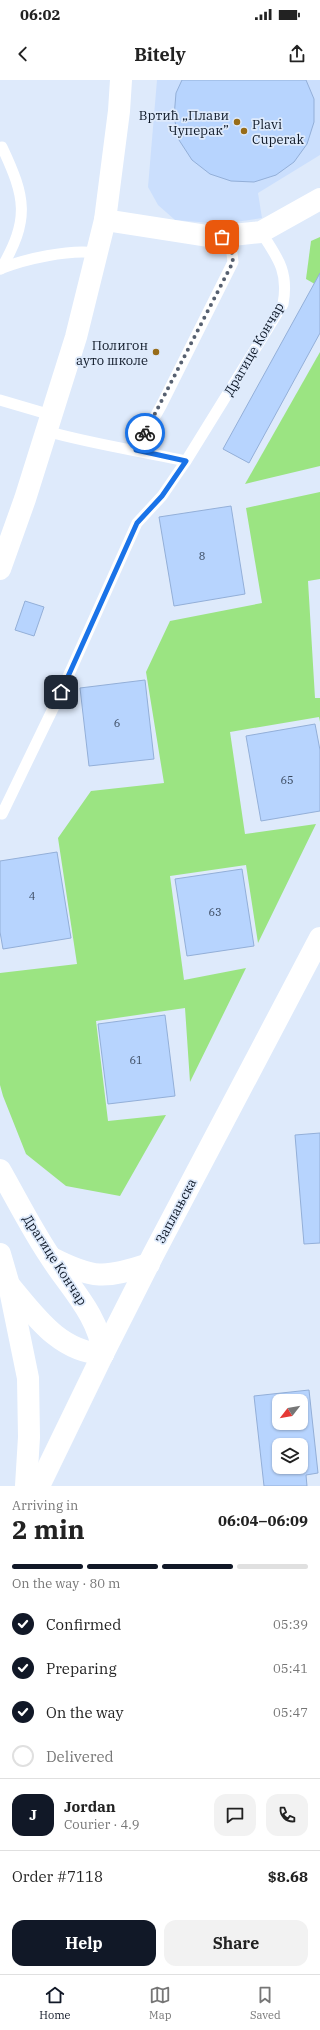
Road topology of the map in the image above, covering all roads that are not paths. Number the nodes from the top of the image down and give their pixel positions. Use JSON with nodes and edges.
{"nodes":[{"id":1,"x":121,"y":80,"type":"edge"},
{"id":2,"x":2,"y":147,"type":"dead end"},
{"id":3,"x":320,"y":199,"type":"edge"},
{"id":4,"x":105,"y":220,"type":"junction"},
{"id":5,"x":261,"y":232,"type":"junction"},
{"id":6,"x":230,"y":237,"type":"junction"},
{"id":7,"x":96,"y":254,"type":"junction"},
{"id":8,"x":0,"y":269,"type":"edge"},
{"id":9,"x":0,"y":400,"type":"edge"},
{"id":10,"x":48,"y":423,"type":"junction"},
{"id":11,"x":136,"y":450,"type":"junction"},
{"id":12,"x":186,"y":461,"type":"junction"},
{"id":13,"x":0,"y":569,"type":"edge"},
{"id":14,"x":2,"y":814,"type":"dead end"},
{"id":15,"x":320,"y":938,"type":"edge"},
{"id":16,"x":0,"y":1170,"type":"edge"},
{"id":17,"x":0,"y":1254,"type":"edge"},
{"id":18,"x":49,"y":1257,"type":"junction"},
{"id":19,"x":149,"y":1264,"type":"junction"},
{"id":20,"x":9,"y":1286,"type":"junction"},
{"id":21,"x":104,"y":1354,"type":"junction"},
{"id":22,"x":26,"y":1486,"type":"edge"},
{"id":23,"x":39,"y":1486,"type":"edge"}],
"edges":[{"from":1,"to":4,"type":"main road"},
{"from":2,"to":8,"type":"lane"},
{"from":3,"to":5,"type":"main road"},
{"from":4,"to":6,"type":"main road"},
{"from":4,"to":7,"type":"main road"},
{"from":5,"to":6,"type":"main road"},
{"from":5,"to":12,"type":"lane","name":"Драгице Кончар"},
{"from":6,"to":11,"type":"lane"},
{"from":7,"to":8,"type":"lane"},
{"from":7,"to":10,"type":"main road"},
{"from":9,"to":10,"type":"lane"},
{"from":10,"to":11,"type":"lane"},
{"from":10,"to":13,"type":"main road"},
{"from":11,"to":12,"type":"lane"},
{"from":12,"to":14,"type":"lane","name":"Драгице Кончар"},
{"from":15,"to":19,"type":"main road","name":"Заплањска"},
{"from":16,"to":18,"type":"main road","name":"Драгице Кончар"},
{"from":17,"to":20,"type":"main road"},
{"from":18,"to":19,"type":"main road"},
{"from":18,"to":21,"type":"main road","name":"Драгице Кончар"},
{"from":19,"to":21,"type":"main road","name":"Заплањска"},
{"from":20,"to":21,"type":"main road"},
{"from":20,"to":22,"type":"main road"},
{"from":21,"to":23,"type":"main road","name":"Заплањска"}]}
